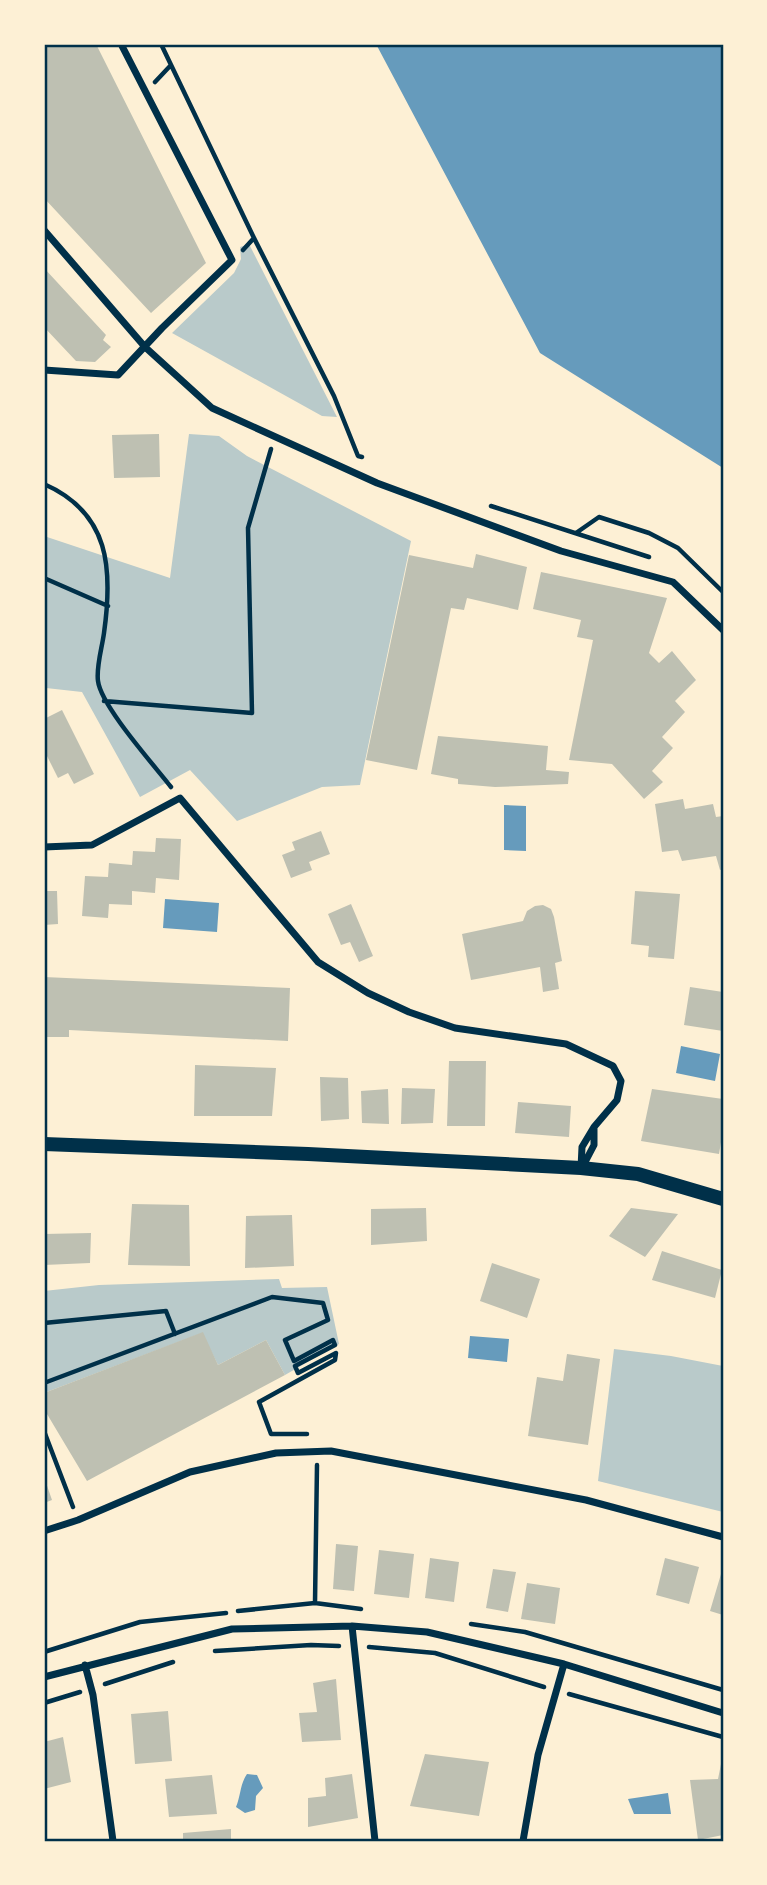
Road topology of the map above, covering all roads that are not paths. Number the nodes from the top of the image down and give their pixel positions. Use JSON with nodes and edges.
{"nodes":[{"id":1,"x":121,"y":44,"type":"edge"},
{"id":2,"x":44,"y":230,"type":"edge"},
{"id":3,"x":145,"y":347,"type":"junction"},
{"id":4,"x":44,"y":370,"type":"edge"},
{"id":5,"x":723,"y":631,"type":"edge"},
{"id":6,"x":44,"y":847,"type":"edge"},
{"id":7,"x":44,"y":1144,"type":"edge"},
{"id":8,"x":581,"y":1168,"type":"junction"},
{"id":9,"x":723,"y":1199,"type":"edge"},
{"id":10,"x":44,"y":1531,"type":"edge"},
{"id":11,"x":723,"y":1537,"type":"edge"},
{"id":12,"x":352,"y":1626,"type":"junction"},
{"id":13,"x":564,"y":1664,"type":"junction"},
{"id":14,"x":86,"y":1665,"type":"junction"},
{"id":15,"x":44,"y":1677,"type":"edge"},
{"id":16,"x":723,"y":1713,"type":"edge"},
{"id":17,"x":113,"y":1841,"type":"edge"},
{"id":18,"x":375,"y":1841,"type":"edge"},
{"id":19,"x":523,"y":1841,"type":"edge"}],
"edges":[{"from":1,"to":3,"type":"street"},
{"from":2,"to":3,"type":"street"},
{"from":3,"to":4,"type":"street"},
{"from":3,"to":5,"type":"street"},
{"from":6,"to":8,"type":"street"},
{"from":7,"to":8,"type":"main road"},
{"from":8,"to":9,"type":"main road"},
{"from":10,"to":11,"type":"street"},
{"from":12,"to":13,"type":"street"},
{"from":12,"to":14,"type":"street"},
{"from":12,"to":18,"type":"street"},
{"from":13,"to":16,"type":"street"},
{"from":13,"to":19,"type":"street"},
{"from":14,"to":15,"type":"street"},
{"from":14,"to":17,"type":"street"}]}
